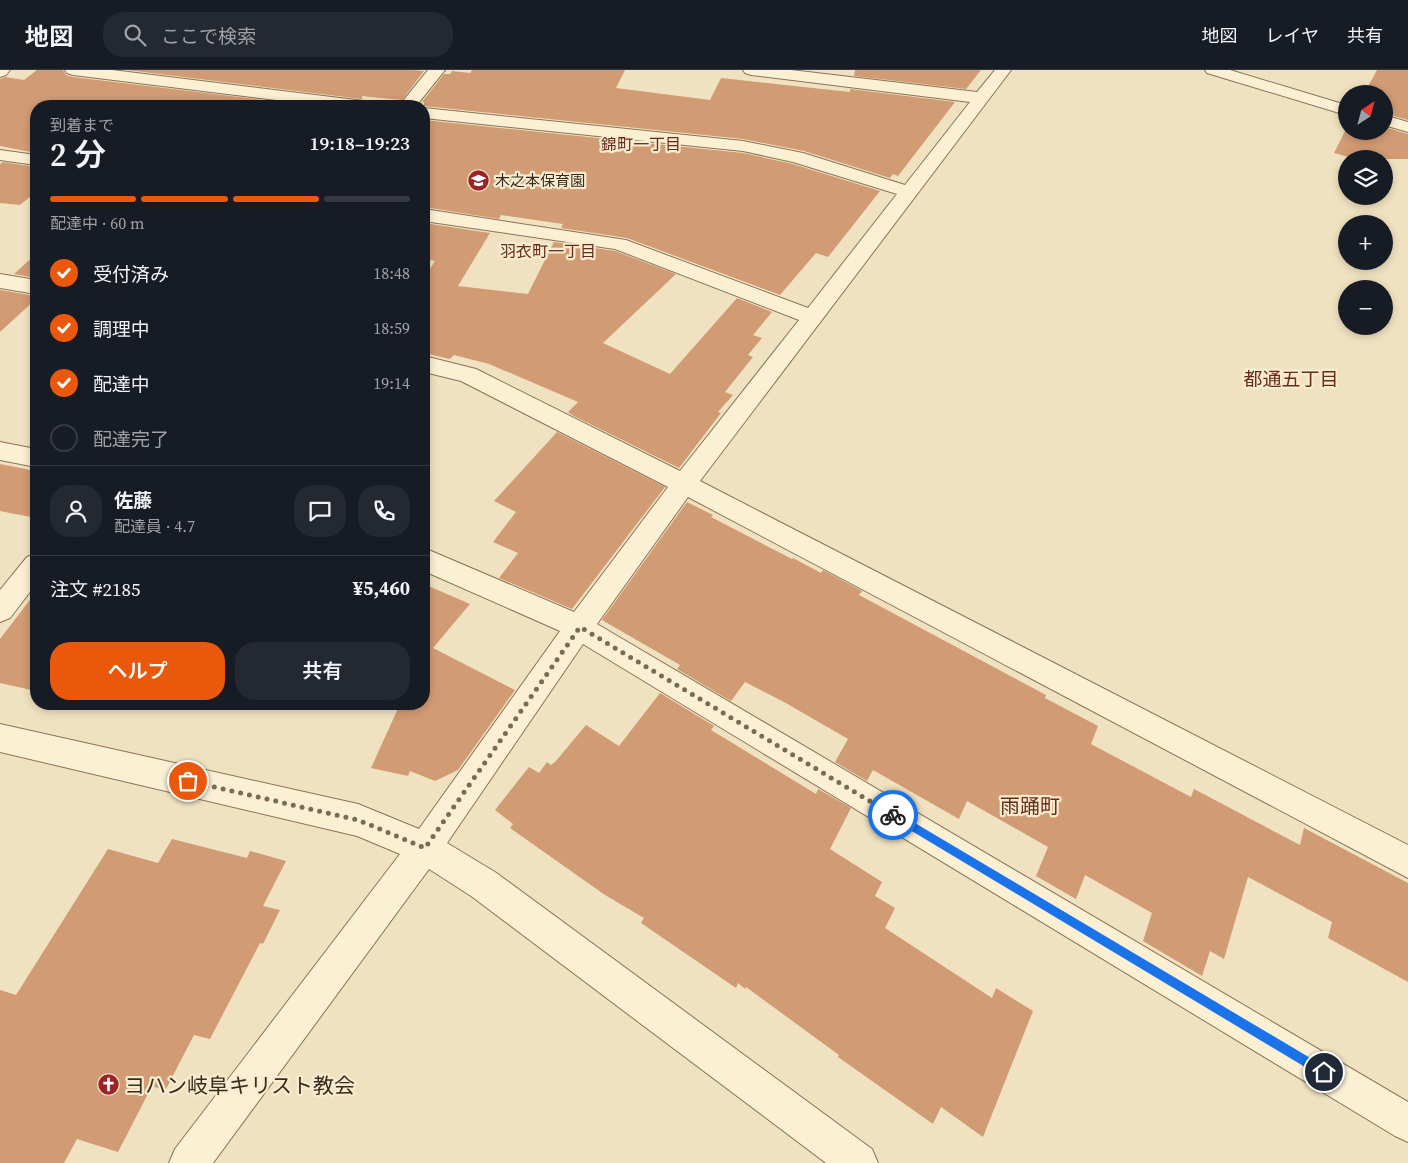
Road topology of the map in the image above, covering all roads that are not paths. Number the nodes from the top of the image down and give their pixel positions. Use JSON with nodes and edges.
{"nodes":[{"id":1,"x":74,"y":70,"type":"edge"},
{"id":2,"x":437,"y":70,"type":"edge"},
{"id":3,"x":750,"y":70,"type":"edge"},
{"id":4,"x":1003,"y":70,"type":"edge"},
{"id":5,"x":1213,"y":70,"type":"edge"},
{"id":6,"x":982,"y":98,"type":"junction"},
{"id":7,"x":316,"y":100,"type":"edge"},
{"id":8,"x":413,"y":100,"type":"edge"},
{"id":9,"x":1338,"y":108,"type":"edge"},
{"id":10,"x":430,"y":114,"type":"edge"},
{"id":11,"x":1393,"y":123,"type":"edge"},
{"id":12,"x":1408,"y":127,"type":"edge"},
{"id":13,"x":0,"y":155,"type":"edge"},
{"id":14,"x":30,"y":159,"type":"edge"},
{"id":15,"x":909,"y":192,"type":"junction"},
{"id":16,"x":430,"y":216,"type":"edge"},
{"id":17,"x":0,"y":281,"type":"edge"},
{"id":18,"x":30,"y":286,"type":"edge"},
{"id":19,"x":812,"y":317,"type":"junction"},
{"id":20,"x":430,"y":366,"type":"edge"},
{"id":21,"x":0,"y":451,"type":"edge"},
{"id":22,"x":30,"y":457,"type":"edge"},
{"id":23,"x":684,"y":484,"type":"junction"},
{"id":24,"x":430,"y":562,"type":"edge"},
{"id":25,"x":30,"y":572,"type":"edge"},
{"id":26,"x":0,"y":610,"type":"edge"},
{"id":27,"x":580,"y":627,"type":"junction"},
{"id":28,"x":0,"y":738,"type":"edge"},
{"id":29,"x":425,"y":848,"type":"junction"},
{"id":30,"x":1408,"y":862,"type":"edge"},
{"id":31,"x":1408,"y":1122,"type":"edge"},
{"id":32,"x":190,"y":1163,"type":"edge"},
{"id":33,"x":858,"y":1163,"type":"edge"}],
"edges":[{"from":1,"to":7,"type":"street"},
{"from":2,"to":8,"type":"street"},
{"from":3,"to":6,"type":"street"},
{"from":4,"to":6,"type":"street"},
{"from":5,"to":9,"type":"street"},
{"from":6,"to":15,"type":"street"},
{"from":10,"to":15,"type":"street"},
{"from":11,"to":12,"type":"street"},
{"from":13,"to":14,"type":"street"},
{"from":15,"to":19,"type":"street"},
{"from":16,"to":19,"type":"street"},
{"from":17,"to":18,"type":"street"},
{"from":19,"to":23,"type":"street"},
{"from":20,"to":23,"type":"street"},
{"from":21,"to":22,"type":"street"},
{"from":23,"to":27,"type":"street"},
{"from":23,"to":30,"type":"street"},
{"from":24,"to":27,"type":"street"},
{"from":25,"to":26,"type":"street"},
{"from":27,"to":29,"type":"street"},
{"from":27,"to":31,"type":"street"},
{"from":28,"to":29,"type":"street"},
{"from":29,"to":32,"type":"street"},
{"from":29,"to":33,"type":"street"}]}
